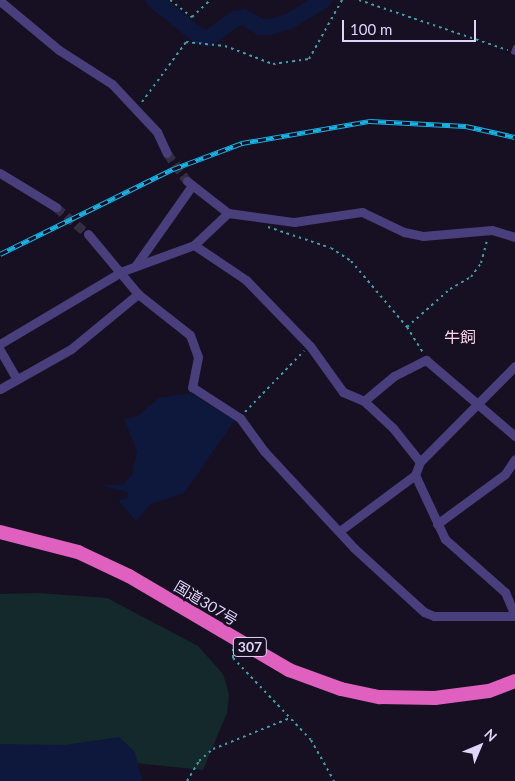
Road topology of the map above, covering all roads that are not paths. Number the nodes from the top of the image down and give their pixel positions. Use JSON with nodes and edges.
{"nodes":[{"id":1,"x":0,"y":1,"type":"edge"},
{"id":2,"x":167,"y":152,"type":"tunnel mouth"},
{"id":3,"x":0,"y":172,"type":"edge"},
{"id":4,"x":56,"y":207,"type":"tunnel mouth"},
{"id":5,"x":228,"y":213,"type":"junction"},
{"id":6,"x":88,"y":234,"type":"tunnel mouth"},
{"id":7,"x":515,"y":238,"type":"edge"},
{"id":8,"x":194,"y":245,"type":"junction"},
{"id":9,"x":134,"y":267,"type":"junction"},
{"id":10,"x":123,"y":271,"type":"junction"},
{"id":11,"x":138,"y":294,"type":"junction"},
{"id":12,"x":0,"y":344,"type":"edge"},
{"id":13,"x":0,"y":350,"type":"edge"},
{"id":14,"x":515,"y":366,"type":"edge"},
{"id":15,"x":17,"y":380,"type":"junction"},
{"id":16,"x":0,"y":389,"type":"edge"},
{"id":17,"x":364,"y":401,"type":"junction"},
{"id":18,"x":478,"y":408,"type":"junction"},
{"id":19,"x":515,"y":436,"type":"edge"},
{"id":20,"x":515,"y":459,"type":"edge"},
{"id":21,"x":420,"y":462,"type":"junction"},
{"id":22,"x":415,"y":475,"type":"junction"},
{"id":23,"x":437,"y":524,"type":"junction"},
{"id":24,"x":341,"y":530,"type":"junction"},
{"id":25,"x":0,"y":532,"type":"edge"},
{"id":26,"x":515,"y":616,"type":"edge"},
{"id":27,"x":515,"y":681,"type":"edge"}],
"edges":[{"from":1,"to":2,"type":"street"},
{"from":3,"to":4,"type":"street"},
{"from":5,"to":7,"type":"street"},
{"from":5,"to":8,"type":"street"},
{"from":5,"to":9,"type":"street"},
{"from":6,"to":10,"type":"street"},
{"from":8,"to":9,"type":"street"},
{"from":8,"to":17,"type":"street"},
{"from":9,"to":10,"type":"street"},
{"from":10,"to":11,"type":"street"},
{"from":10,"to":12,"type":"street"},
{"from":11,"to":15,"type":"street"},
{"from":11,"to":24,"type":"street"},
{"from":13,"to":15,"type":"street"},
{"from":14,"to":18,"type":"street"},
{"from":15,"to":16,"type":"street"},
{"from":17,"to":18,"type":"street"},
{"from":17,"to":21,"type":"street"},
{"from":18,"to":19,"type":"street"},
{"from":18,"to":21,"type":"street"},
{"from":20,"to":23,"type":"street"},
{"from":21,"to":22,"type":"street"},
{"from":22,"to":23,"type":"street"},
{"from":22,"to":24,"type":"street"},
{"from":23,"to":26,"type":"street"},
{"from":24,"to":26,"type":"street"},
{"from":25,"to":27,"type":"highway","name":"国道307号","number":"307"}]}
